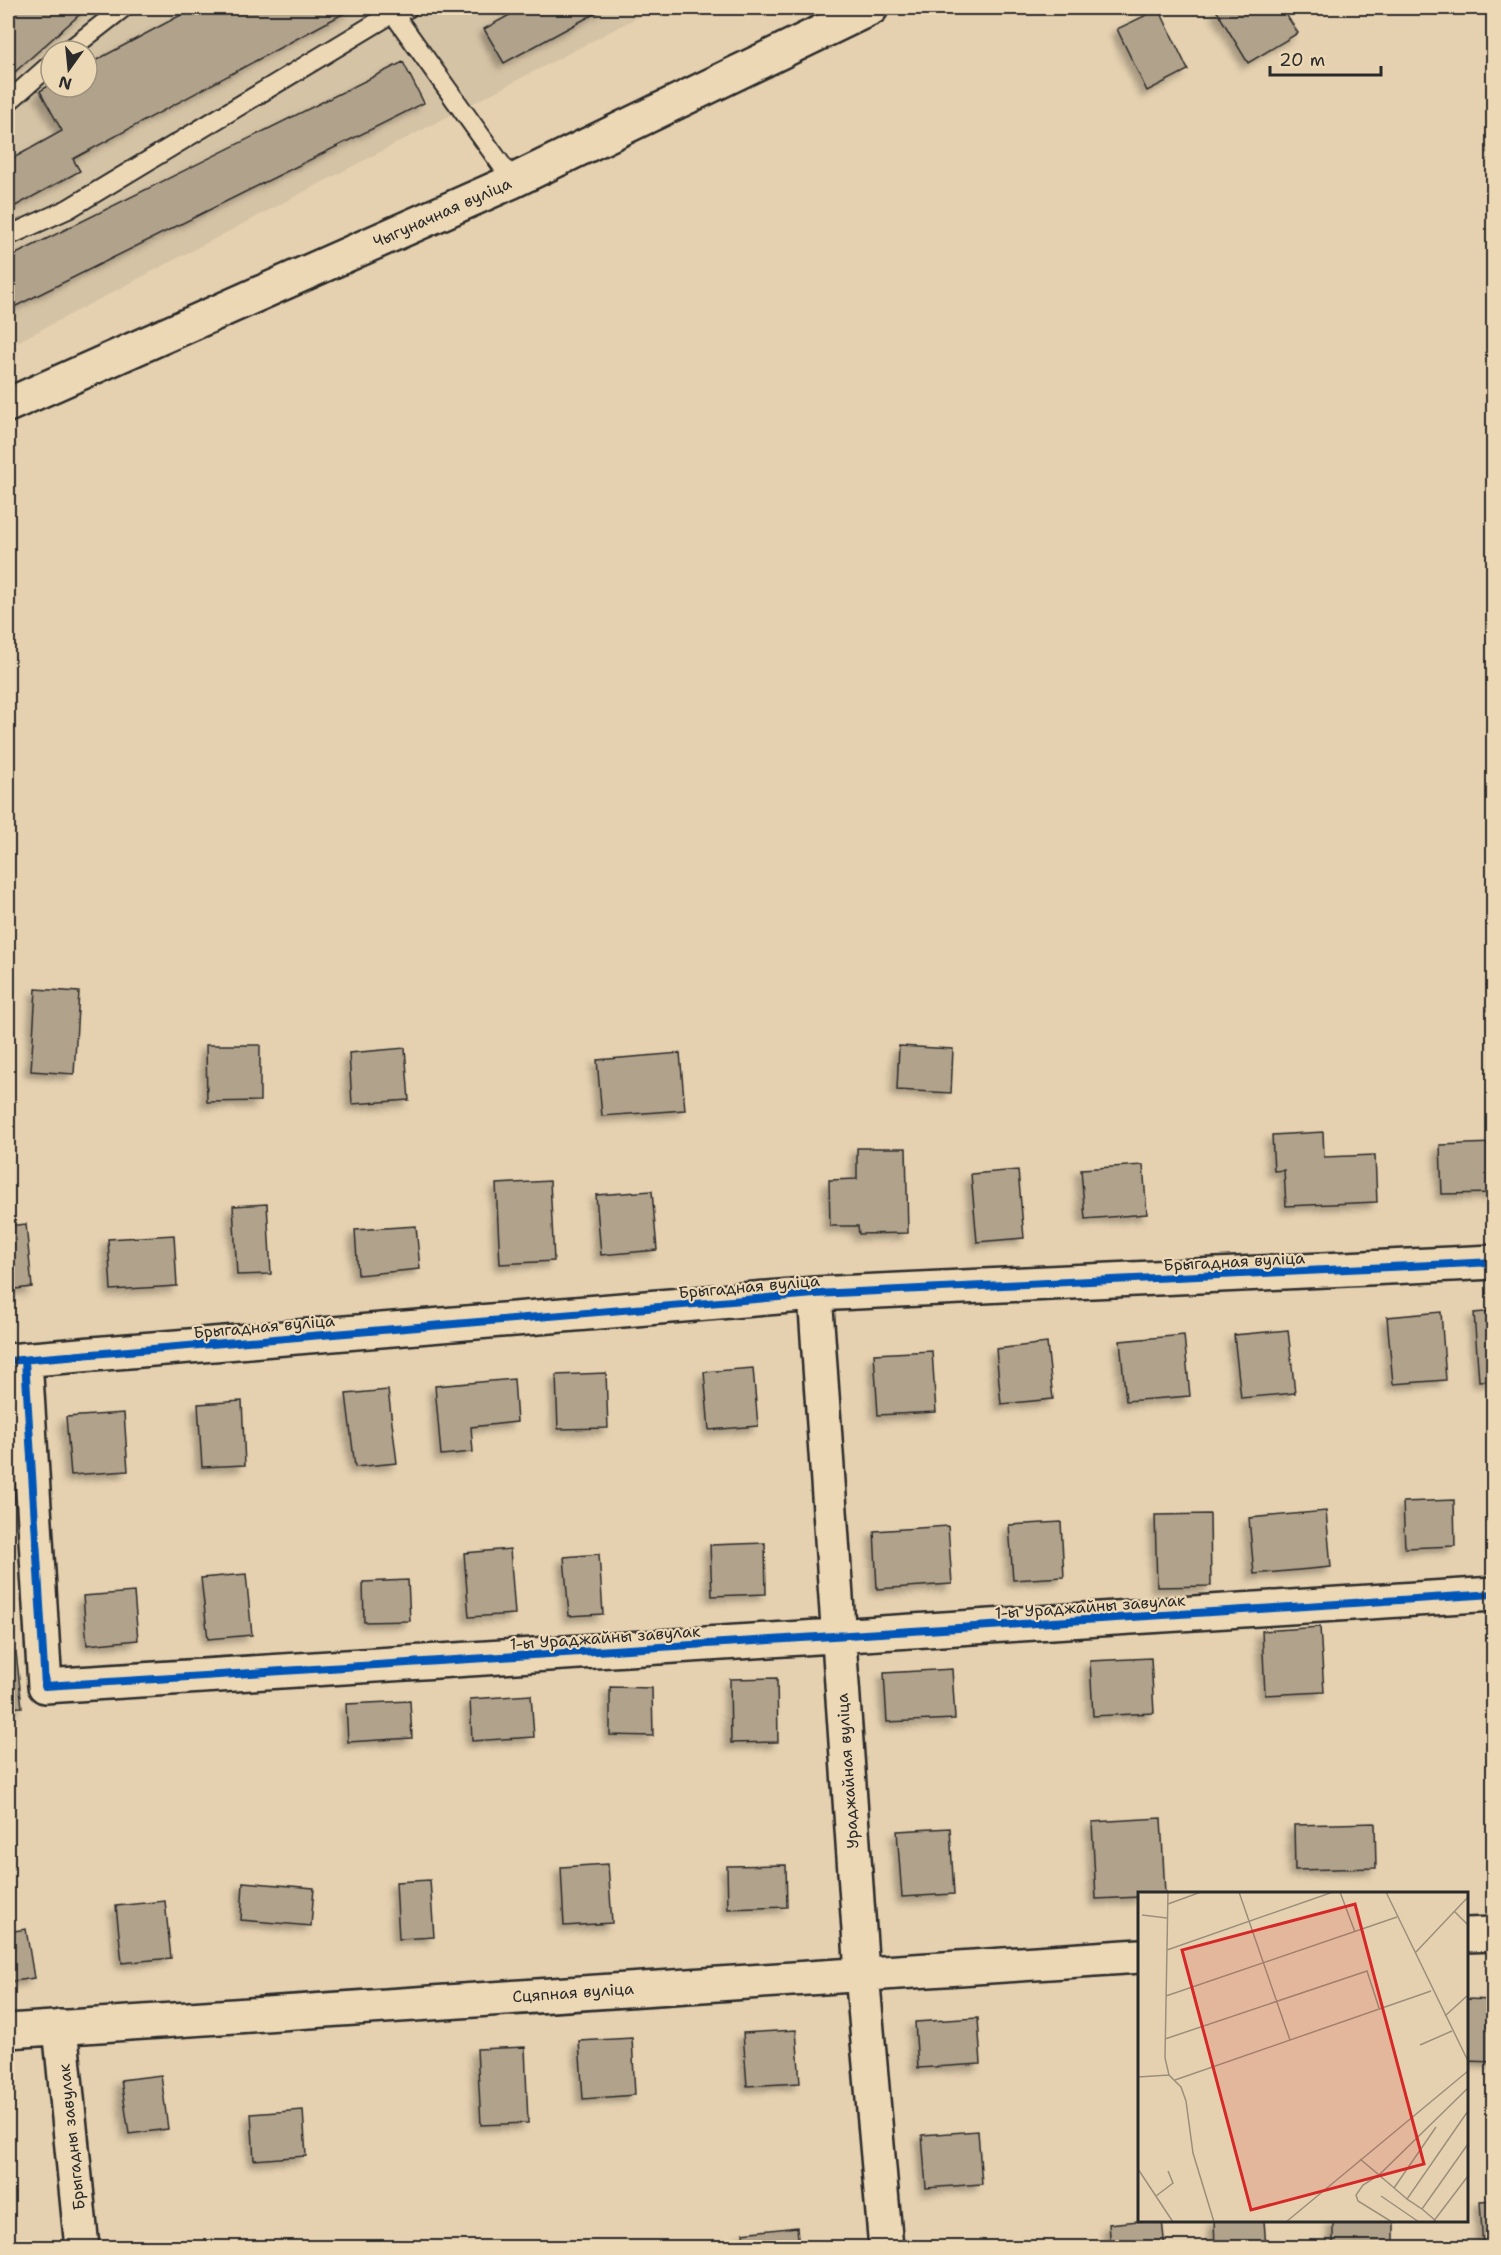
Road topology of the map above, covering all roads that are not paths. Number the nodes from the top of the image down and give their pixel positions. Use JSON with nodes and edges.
{"nodes":[{"id":1,"x":123,"y":8,"type":"edge"},
{"id":2,"x":871,"y":8,"type":"edge"},
{"id":3,"x":397,"y":9,"type":"edge"},
{"id":4,"x":83,"y":39,"type":"edge"},
{"id":5,"x":39,"y":75,"type":"edge"},
{"id":6,"x":8,"y":102,"type":"edge"},
{"id":7,"x":513,"y":181,"type":"junction"},
{"id":8,"x":8,"y":236,"type":"edge"},
{"id":9,"x":8,"y":405,"type":"edge"},
{"id":10,"x":1494,"y":1262,"type":"edge"},
{"id":11,"x":816,"y":1294,"type":"junction"},
{"id":12,"x":16,"y":1360,"type":"edge"},
{"id":13,"x":1494,"y":1594,"type":"edge"},
{"id":14,"x":838,"y":1636,"type":"junction"},
{"id":15,"x":1494,"y":1934,"type":"edge"},
{"id":16,"x":1468,"y":1935,"type":"edge"},
{"id":17,"x":1138,"y":1956,"type":"edge"},
{"id":18,"x":862,"y":1973,"type":"junction"},
{"id":19,"x":60,"y":2026,"type":"junction"},
{"id":20,"x":8,"y":2031,"type":"edge"},
{"id":21,"x":82,"y":2247,"type":"edge"},
{"id":22,"x":886,"y":2247,"type":"edge"}],
"edges":[{"from":1,"to":4,"type":"lane"},
{"from":2,"to":7,"type":"street","name":"Чыгуначная вуліца"},
{"from":3,"to":7,"type":"lane"},
{"from":3,"to":8,"type":"lane"},
{"from":5,"to":6,"type":"lane"},
{"from":7,"to":9,"type":"street","name":"Чыгуначная вуліца"},
{"from":10,"to":11,"type":"street","name":"Брыгадная вуліца"},
{"from":11,"to":12,"type":"street","name":"Брыгадная вуліца"},
{"from":11,"to":14,"type":"street","name":"Ураджайная вуліца"},
{"from":12,"to":14,"type":"street","name":"1-ы Ураджайны завулак"},
{"from":13,"to":14,"type":"street","name":"1-ы Ураджайны завулак"},
{"from":14,"to":18,"type":"street","name":"Ураджайная вуліца"},
{"from":15,"to":16,"type":"street"},
{"from":17,"to":18,"type":"street","name":"Сцяпная вуліца"},
{"from":18,"to":19,"type":"street","name":"Сцяпная вуліца"},
{"from":18,"to":22,"type":"street","name":"Ураджайная вуліца"},
{"from":19,"to":20,"type":"street","name":"Сцяпная вуліца"},
{"from":19,"to":21,"type":"street","name":"Брыгадны завулак"}]}
